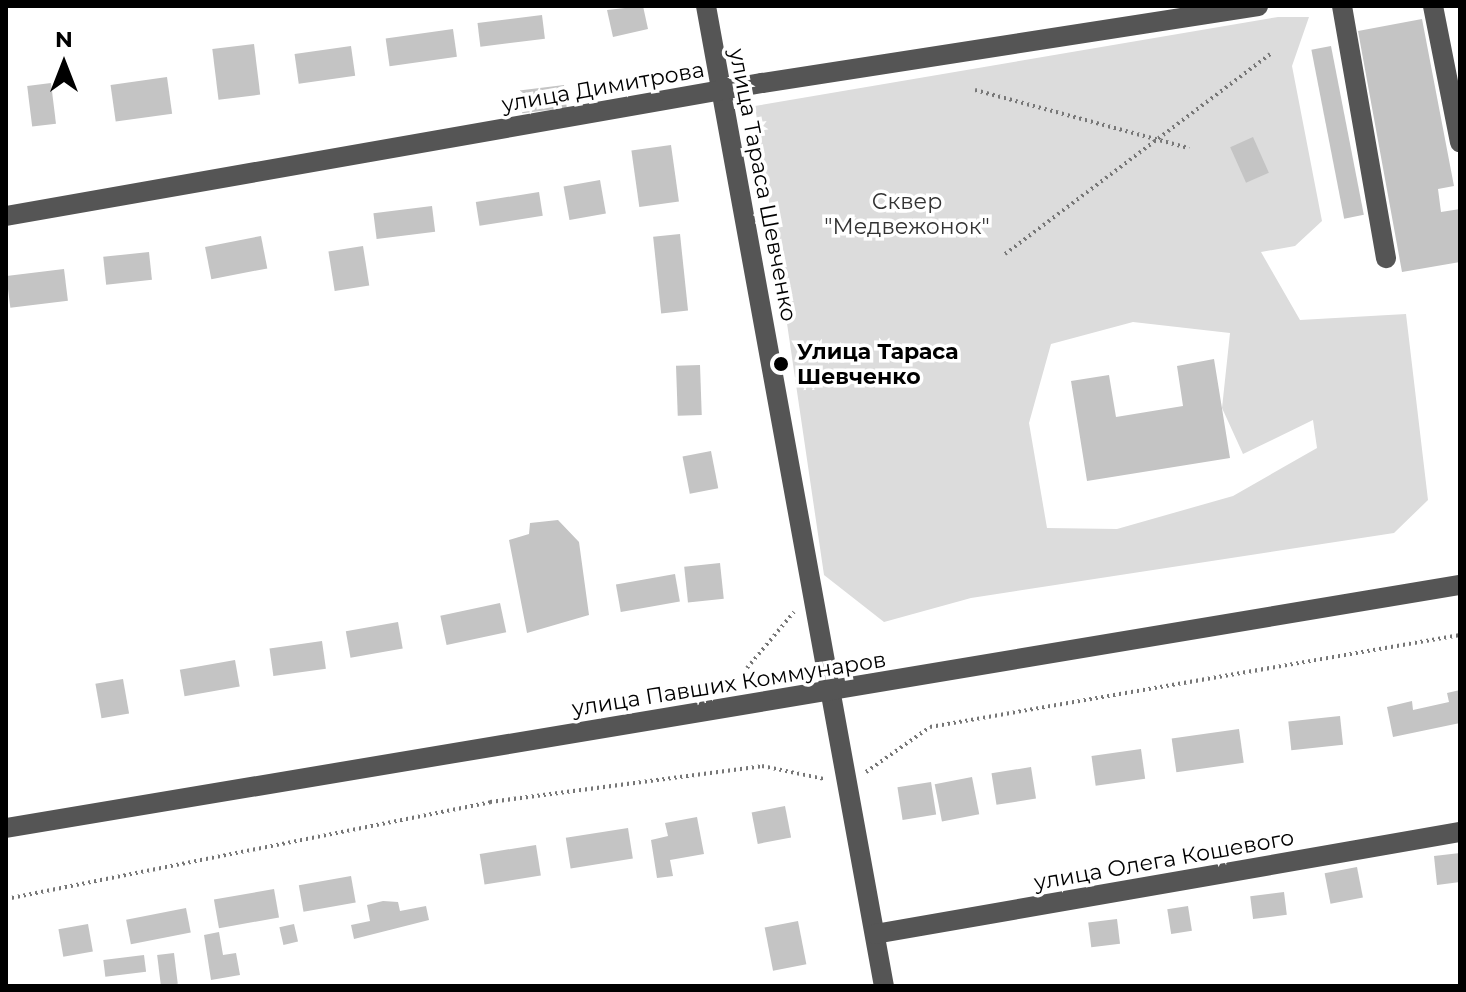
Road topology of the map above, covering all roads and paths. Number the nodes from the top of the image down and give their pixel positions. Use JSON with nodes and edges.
{"nodes":[{"id":1,"x":706,"y":6,"type":"edge"},
{"id":2,"x":1258,"y":6,"type":"edge"},
{"id":3,"x":1342,"y":6,"type":"edge"},
{"id":4,"x":1433,"y":6,"type":"edge"},
{"id":5,"x":1270,"y":54,"type":"dead end"},
{"id":6,"x":975,"y":90,"type":"dead end"},
{"id":7,"x":721,"y":91,"type":"junction"},
{"id":8,"x":1157,"y":140,"type":"junction"},
{"id":9,"x":1460,"y":142,"type":"edge"},
{"id":10,"x":1189,"y":148,"type":"dead end"},
{"id":11,"x":6,"y":216,"type":"edge"},
{"id":12,"x":1005,"y":254,"type":"dead end"},
{"id":13,"x":1386,"y":258,"type":"dead end"},
{"id":14,"x":1460,"y":585,"type":"edge"},
{"id":15,"x":794,"y":612,"type":"dead end"},
{"id":16,"x":1460,"y":635,"type":"edge"},
{"id":17,"x":747,"y":668,"type":"dead end"},
{"id":18,"x":832,"y":691,"type":"junction"},
{"id":19,"x":865,"y":774,"type":"dead end"},
{"id":20,"x":824,"y":779,"type":"dead end"},
{"id":21,"x":6,"y":828,"type":"edge"},
{"id":22,"x":1460,"y":832,"type":"edge"},
{"id":23,"x":6,"y":899,"type":"edge"},
{"id":24,"x":875,"y":934,"type":"junction"},
{"id":25,"x":884,"y":986,"type":"edge"}],
"edges":[{"from":1,"to":7,"type":"street","name":"улица Тараса Шевченко"},
{"from":2,"to":7,"type":"street","name":"улица Димитрова"},
{"from":3,"to":13,"type":"street"},
{"from":4,"to":9,"type":"street"},
{"from":5,"to":8,"type":"path"},
{"from":6,"to":8,"type":"path"},
{"from":7,"to":11,"type":"street","name":"улица Димитрова"},
{"from":7,"to":18,"type":"street","name":"улица Тараса Шевченко"},
{"from":8,"to":10,"type":"path"},
{"from":8,"to":12,"type":"path"},
{"from":14,"to":18,"type":"street","name":"улица Павших Коммунаров"},
{"from":15,"to":17,"type":"path"},
{"from":16,"to":19,"type":"path"},
{"from":18,"to":21,"type":"street","name":"улица Павших Коммунаров"},
{"from":18,"to":24,"type":"street","name":"улица Тараса Шевченко"},
{"from":20,"to":23,"type":"path"},
{"from":22,"to":24,"type":"street","name":"улица Олега Кошевого"},
{"from":24,"to":25,"type":"street","name":"улица Тараса Шевченко"}]}
